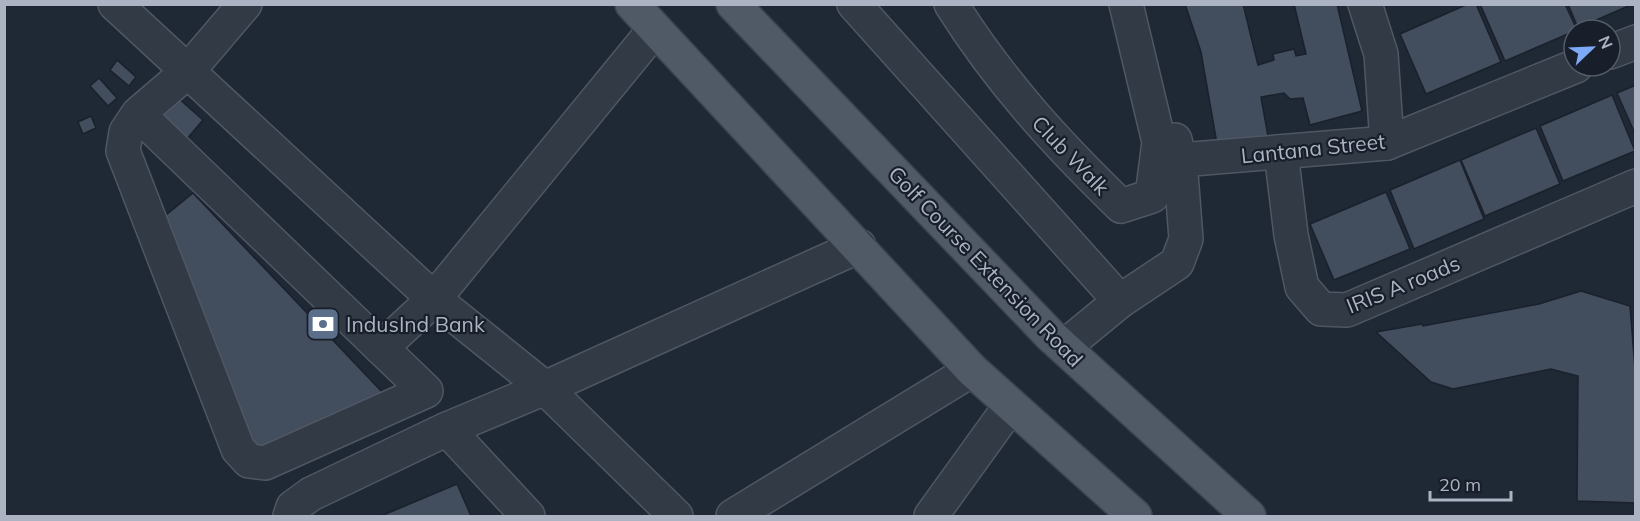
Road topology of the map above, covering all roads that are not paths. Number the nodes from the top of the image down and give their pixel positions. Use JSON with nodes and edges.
{"nodes":[{"id":1,"x":115,"y":4,"type":"edge"},
{"id":2,"x":245,"y":4,"type":"edge"},
{"id":3,"x":632,"y":4,"type":"edge"},
{"id":4,"x":733,"y":4,"type":"edge"},
{"id":5,"x":854,"y":4,"type":"edge"},
{"id":6,"x":951,"y":4,"type":"edge"},
{"id":7,"x":1126,"y":4,"type":"edge"},
{"id":8,"x":1141,"y":4,"type":"edge"},
{"id":9,"x":1365,"y":4,"type":"edge"},
{"id":10,"x":655,"y":30,"type":"junction"},
{"id":11,"x":188,"y":72,"type":"junction"},
{"id":12,"x":1562,"y":72,"type":"edge"},
{"id":13,"x":138,"y":114,"type":"junction"},
{"id":14,"x":1387,"y":143,"type":"junction"},
{"id":15,"x":1281,"y":152,"type":"junction"},
{"id":16,"x":1180,"y":160,"type":"junction"},
{"id":17,"x":1635,"y":186,"type":"edge"},
{"id":18,"x":859,"y":246,"type":"junction"},
{"id":19,"x":434,"y":299,"type":"junction"},
{"id":20,"x":1120,"y":301,"type":"junction"},
{"id":21,"x":381,"y":348,"type":"junction"},
{"id":22,"x":1064,"y":348,"type":"junction"},
{"id":23,"x":972,"y":370,"type":"junction"},
{"id":24,"x":545,"y":388,"type":"junction"},
{"id":25,"x":1011,"y":405,"type":"junction"},
{"id":26,"x":447,"y":429,"type":"junction"},
{"id":27,"x":290,"y":516,"type":"edge"},
{"id":28,"x":528,"y":516,"type":"edge"},
{"id":29,"x":676,"y":516,"type":"edge"},
{"id":30,"x":733,"y":516,"type":"edge"},
{"id":31,"x":931,"y":516,"type":"edge"},
{"id":32,"x":1135,"y":516,"type":"edge"},
{"id":33,"x":1249,"y":516,"type":"edge"}],
"edges":[{"from":1,"to":11,"type":"street"},
{"from":2,"to":11,"type":"street"},
{"from":3,"to":10,"type":"main road"},
{"from":4,"to":22,"type":"main road","name":"Golf Course Extension Road"},
{"from":5,"to":20,"type":"street"},
{"from":6,"to":7,"type":"street","name":"Club Walk"},
{"from":8,"to":16,"type":"street"},
{"from":9,"to":14,"type":"street"},
{"from":10,"to":18,"type":"main road"},
{"from":10,"to":19,"type":"street"},
{"from":11,"to":13,"type":"street"},
{"from":11,"to":19,"type":"street"},
{"from":12,"to":14,"type":"street","name":"Lantana Street"},
{"from":13,"to":21,"type":"street"},
{"from":13,"to":21,"type":"street"},
{"from":14,"to":15,"type":"street","name":"Lantana Street"},
{"from":15,"to":16,"type":"street","name":"Lantana Street"},
{"from":15,"to":17,"type":"street","name":"IRIS A roads"},
{"from":16,"to":20,"type":"street"},
{"from":18,"to":23,"type":"main road"},
{"from":18,"to":24,"type":"street"},
{"from":19,"to":21,"type":"street"},
{"from":19,"to":24,"type":"street"},
{"from":20,"to":22,"type":"street"},
{"from":22,"to":33,"type":"main road","name":"Golf Course Extension Road"},
{"from":23,"to":25,"type":"main road"},
{"from":23,"to":30,"type":"street"},
{"from":24,"to":26,"type":"street"},
{"from":24,"to":29,"type":"street"},
{"from":25,"to":31,"type":"street"},
{"from":25,"to":32,"type":"main road"},
{"from":26,"to":27,"type":"street"},
{"from":26,"to":28,"type":"street"}]}
